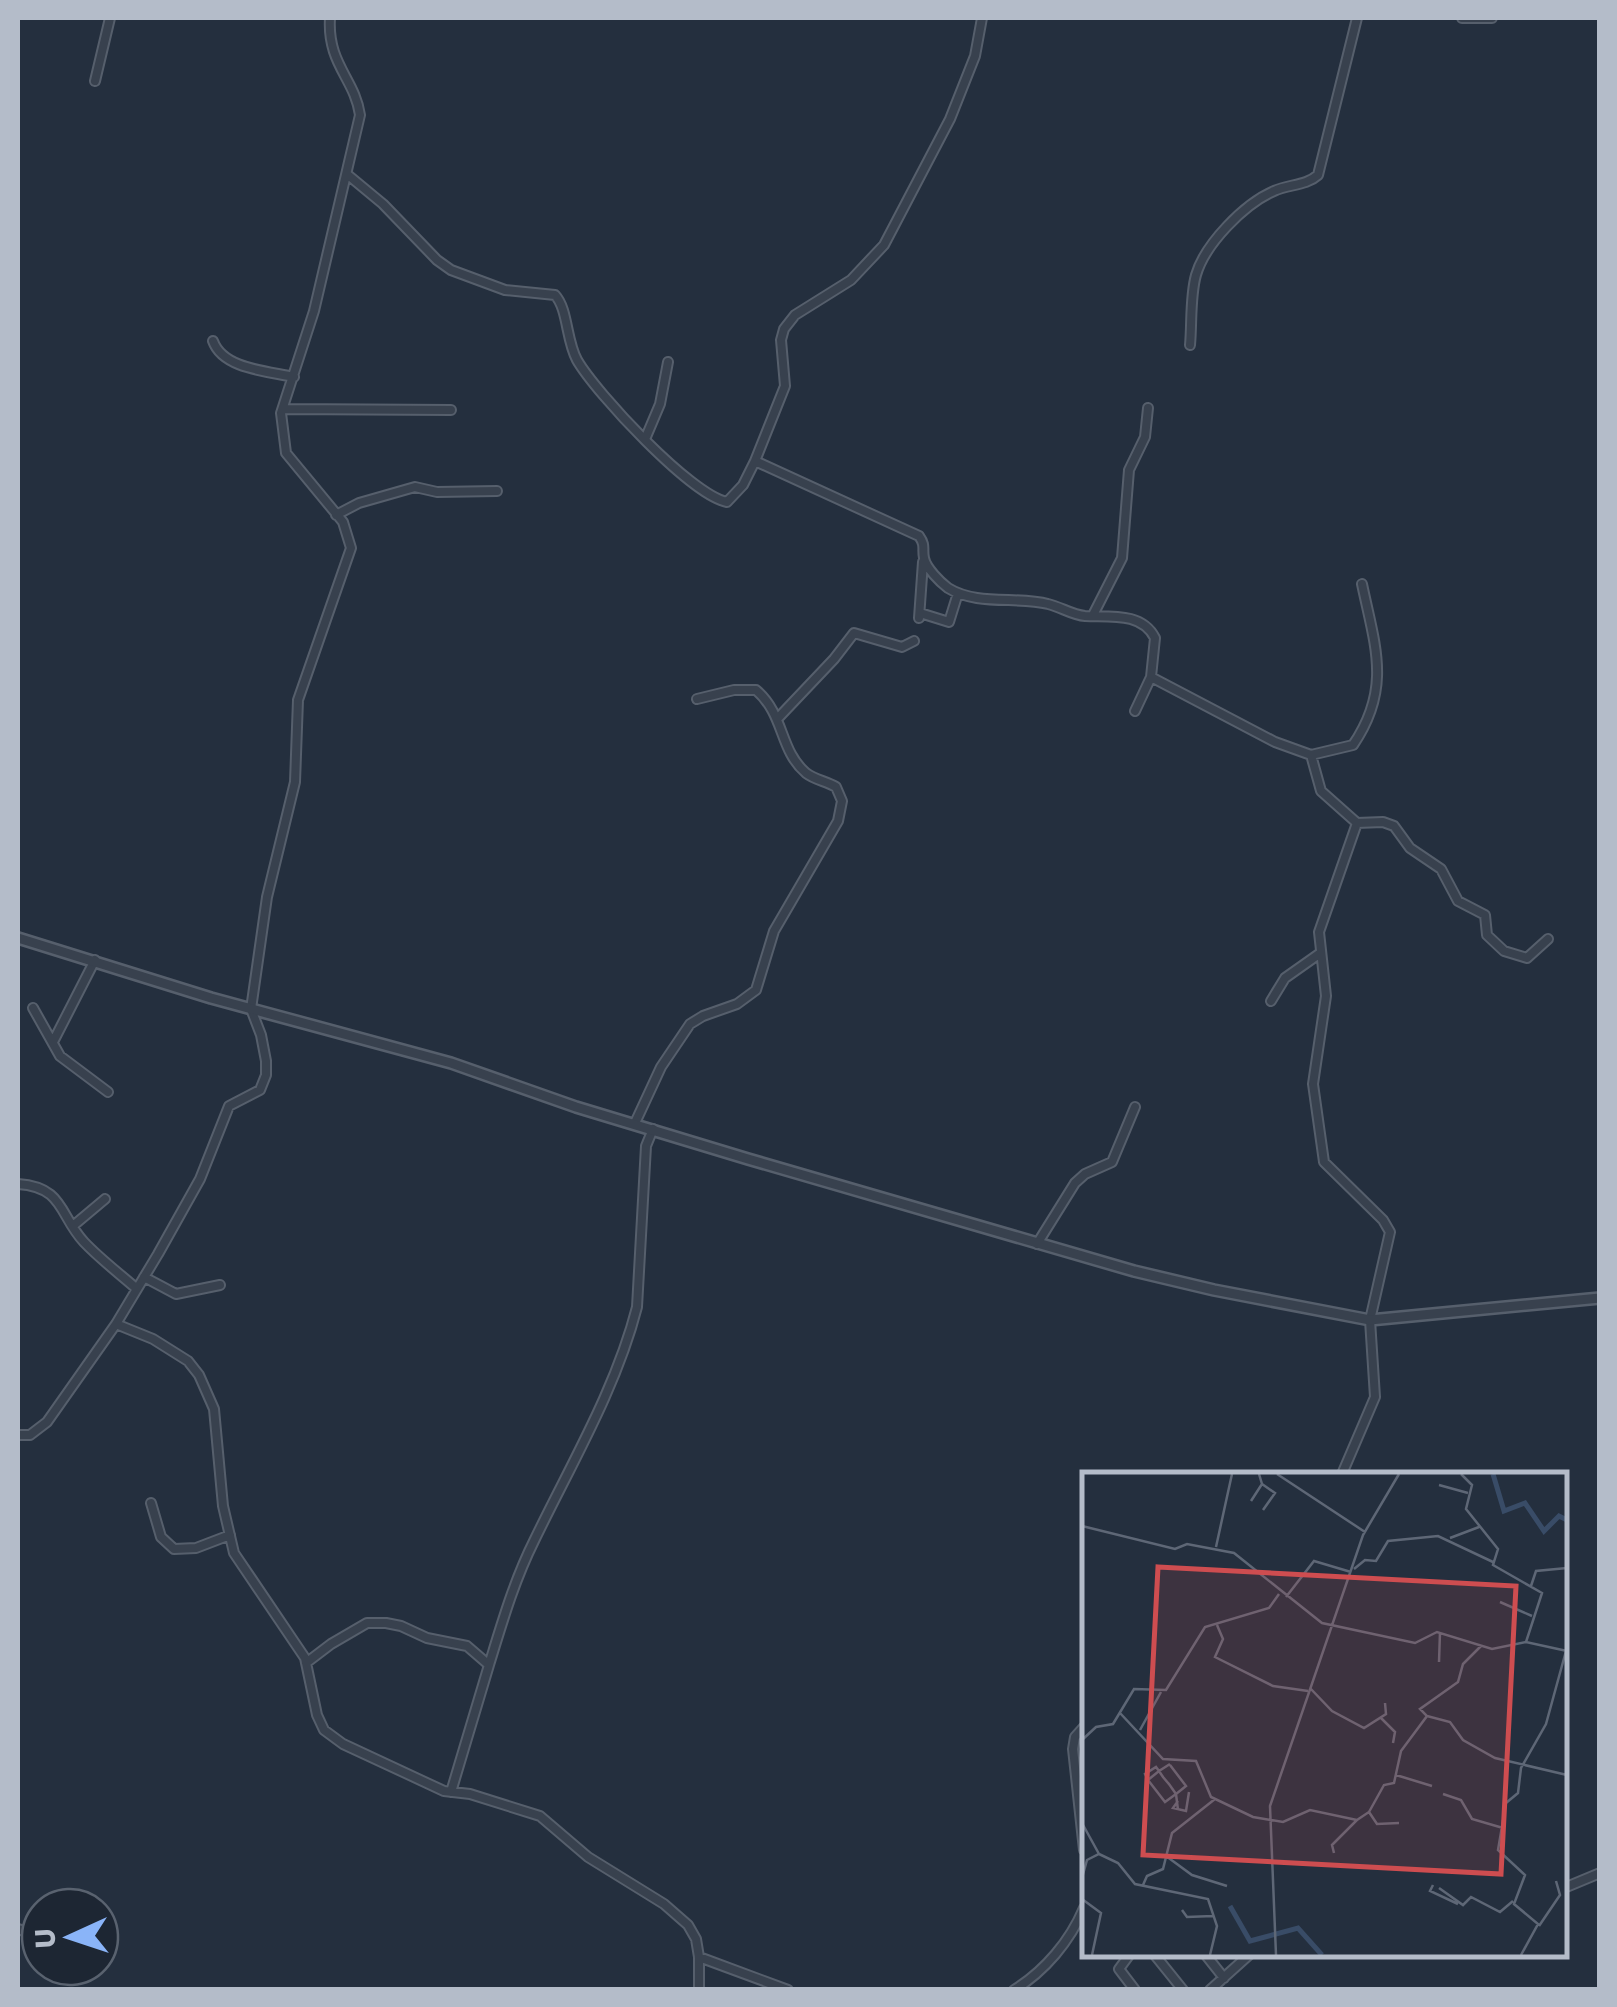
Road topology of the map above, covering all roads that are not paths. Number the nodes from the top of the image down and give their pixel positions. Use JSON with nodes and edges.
{"nodes":[{"id":1,"x":110,"y":18,"type":"edge"},
{"id":2,"x":330,"y":18,"type":"edge"},
{"id":3,"x":982,"y":18,"type":"edge"},
{"id":4,"x":1357,"y":18,"type":"edge"},
{"id":5,"x":1462,"y":18,"type":"edge"},
{"id":6,"x":1492,"y":18,"type":"edge"},
{"id":7,"x":94,"y":80,"type":"dead end"},
{"id":8,"x":348,"y":175,"type":"junction"},
{"id":9,"x":213,"y":342,"type":"dead end"},
{"id":10,"x":1190,"y":346,"type":"dead end"},
{"id":11,"x":668,"y":362,"type":"dead end"},
{"id":12,"x":294,"y":377,"type":"junction"},
{"id":13,"x":1148,"y":408,"type":"dead end"},
{"id":14,"x":283,"y":409,"type":"junction"},
{"id":15,"x":451,"y":410,"type":"dead end"},
{"id":16,"x":646,"y":437,"type":"junction"},
{"id":17,"x":755,"y":461,"type":"junction"},
{"id":18,"x":496,"y":492,"type":"dead end"},
{"id":19,"x":336,"y":515,"type":"junction"},
{"id":20,"x":924,"y":560,"type":"junction"},
{"id":21,"x":1362,"y":584,"type":"dead end"},
{"id":22,"x":958,"y":592,"type":"junction"},
{"id":23,"x":1094,"y":615,"type":"junction"},
{"id":24,"x":914,"y":641,"type":"dead end"},
{"id":25,"x":1159,"y":681,"type":"junction"},
{"id":26,"x":698,"y":699,"type":"dead end"},
{"id":27,"x":1135,"y":711,"type":"dead end"},
{"id":28,"x":779,"y":717,"type":"junction"},
{"id":29,"x":1311,"y":755,"type":"junction"},
{"id":30,"x":1358,"y":823,"type":"junction"},
{"id":31,"x":18,"y":938,"type":"edge"},
{"id":32,"x":1548,"y":939,"type":"dead end"},
{"id":33,"x":1319,"y":954,"type":"junction"},
{"id":34,"x":94,"y":960,"type":"junction"},
{"id":35,"x":1271,"y":1000,"type":"dead end"},
{"id":36,"x":33,"y":1008,"type":"dead end"},
{"id":37,"x":251,"y":1009,"type":"junction"},
{"id":38,"x":53,"y":1042,"type":"junction"},
{"id":39,"x":108,"y":1092,"type":"dead end"},
{"id":40,"x":1135,"y":1107,"type":"dead end"},
{"id":41,"x":635,"y":1122,"type":"junction"},
{"id":42,"x":653,"y":1129,"type":"junction"},
{"id":43,"x":18,"y":1184,"type":"edge"},
{"id":44,"x":105,"y":1198,"type":"dead end"},
{"id":45,"x":74,"y":1225,"type":"junction"},
{"id":46,"x":1037,"y":1244,"type":"junction"},
{"id":47,"x":144,"y":1277,"type":"junction"},
{"id":48,"x":220,"y":1285,"type":"dead end"},
{"id":49,"x":137,"y":1289,"type":"junction"},
{"id":50,"x":1600,"y":1298,"type":"edge"},
{"id":51,"x":1370,"y":1320,"type":"junction"},
{"id":52,"x":116,"y":1324,"type":"junction"},
{"id":53,"x":18,"y":1436,"type":"edge"},
{"id":54,"x":1343,"y":1472,"type":"edge"},
{"id":55,"x":150,"y":1503,"type":"dead end"},
{"id":56,"x":230,"y":1535,"type":"junction"},
{"id":57,"x":306,"y":1663,"type":"junction"},
{"id":58,"x":489,"y":1665,"type":"junction"},
{"id":59,"x":1082,"y":1729,"type":"edge"},
{"id":60,"x":450,"y":1792,"type":"junction"},
{"id":61,"x":1082,"y":1832,"type":"edge"},
{"id":62,"x":1600,"y":1873,"type":"edge"},
{"id":63,"x":1567,"y":1887,"type":"edge"},
{"id":64,"x":1082,"y":1912,"type":"edge"},
{"id":65,"x":700,"y":1957,"type":"junction"},
{"id":66,"x":1128,"y":1957,"type":"edge"},
{"id":67,"x":1156,"y":1957,"type":"edge"},
{"id":68,"x":1207,"y":1957,"type":"edge"},
{"id":69,"x":1247,"y":1957,"type":"edge"},
{"id":70,"x":1224,"y":1978,"type":"junction"},
{"id":71,"x":700,"y":1990,"type":"edge"},
{"id":72,"x":788,"y":1990,"type":"edge"},
{"id":73,"x":1014,"y":1990,"type":"edge"},
{"id":74,"x":1135,"y":1990,"type":"edge"},
{"id":75,"x":1184,"y":1990,"type":"edge"},
{"id":76,"x":1210,"y":1990,"type":"edge"}],
"edges":[{"from":1,"to":7,"type":"street"},
{"from":2,"to":8,"type":"street"},
{"from":3,"to":17,"type":"street"},
{"from":4,"to":10,"type":"street"},
{"from":5,"to":6,"type":"street"},
{"from":8,"to":12,"type":"street"},
{"from":8,"to":16,"type":"street"},
{"from":9,"to":12,"type":"street"},
{"from":11,"to":16,"type":"street"},
{"from":12,"to":14,"type":"street"},
{"from":13,"to":23,"type":"street"},
{"from":14,"to":15,"type":"street"},
{"from":14,"to":19,"type":"street"},
{"from":16,"to":17,"type":"street"},
{"from":17,"to":20,"type":"street"},
{"from":18,"to":19,"type":"street"},
{"from":19,"to":37,"type":"street"},
{"from":20,"to":22,"type":"street"},
{"from":20,"to":22,"type":"street"},
{"from":21,"to":29,"type":"street"},
{"from":22,"to":23,"type":"street"},
{"from":23,"to":25,"type":"street"},
{"from":24,"to":28,"type":"street"},
{"from":25,"to":27,"type":"street"},
{"from":25,"to":29,"type":"street"},
{"from":26,"to":28,"type":"street"},
{"from":28,"to":41,"type":"street"},
{"from":29,"to":30,"type":"street"},
{"from":30,"to":32,"type":"street"},
{"from":30,"to":33,"type":"street"},
{"from":31,"to":34,"type":"street"},
{"from":33,"to":35,"type":"street"},
{"from":33,"to":51,"type":"street"},
{"from":34,"to":37,"type":"street"},
{"from":34,"to":38,"type":"street"},
{"from":36,"to":38,"type":"street"},
{"from":37,"to":41,"type":"street"},
{"from":37,"to":47,"type":"street"},
{"from":38,"to":39,"type":"street"},
{"from":40,"to":46,"type":"street"},
{"from":41,"to":42,"type":"street"},
{"from":42,"to":46,"type":"street"},
{"from":42,"to":58,"type":"street"},
{"from":43,"to":45,"type":"street"},
{"from":44,"to":45,"type":"street"},
{"from":45,"to":49,"type":"street"},
{"from":46,"to":51,"type":"street"},
{"from":47,"to":48,"type":"street"},
{"from":47,"to":49,"type":"street"},
{"from":49,"to":52,"type":"street"},
{"from":50,"to":51,"type":"street"},
{"from":51,"to":54,"type":"street"},
{"from":52,"to":53,"type":"street"},
{"from":52,"to":56,"type":"street"},
{"from":55,"to":56,"type":"street"},
{"from":56,"to":57,"type":"street"},
{"from":57,"to":58,"type":"street"},
{"from":57,"to":60,"type":"street"},
{"from":58,"to":60,"type":"street"},
{"from":59,"to":61,"type":"street"},
{"from":60,"to":65,"type":"street"},
{"from":62,"to":63,"type":"street"},
{"from":64,"to":73,"type":"street"},
{"from":65,"to":71,"type":"street"},
{"from":65,"to":72,"type":"street"},
{"from":66,"to":74,"type":"street"},
{"from":67,"to":75,"type":"street"},
{"from":68,"to":70,"type":"street"},
{"from":69,"to":70,"type":"street"},
{"from":70,"to":76,"type":"street"}]}
